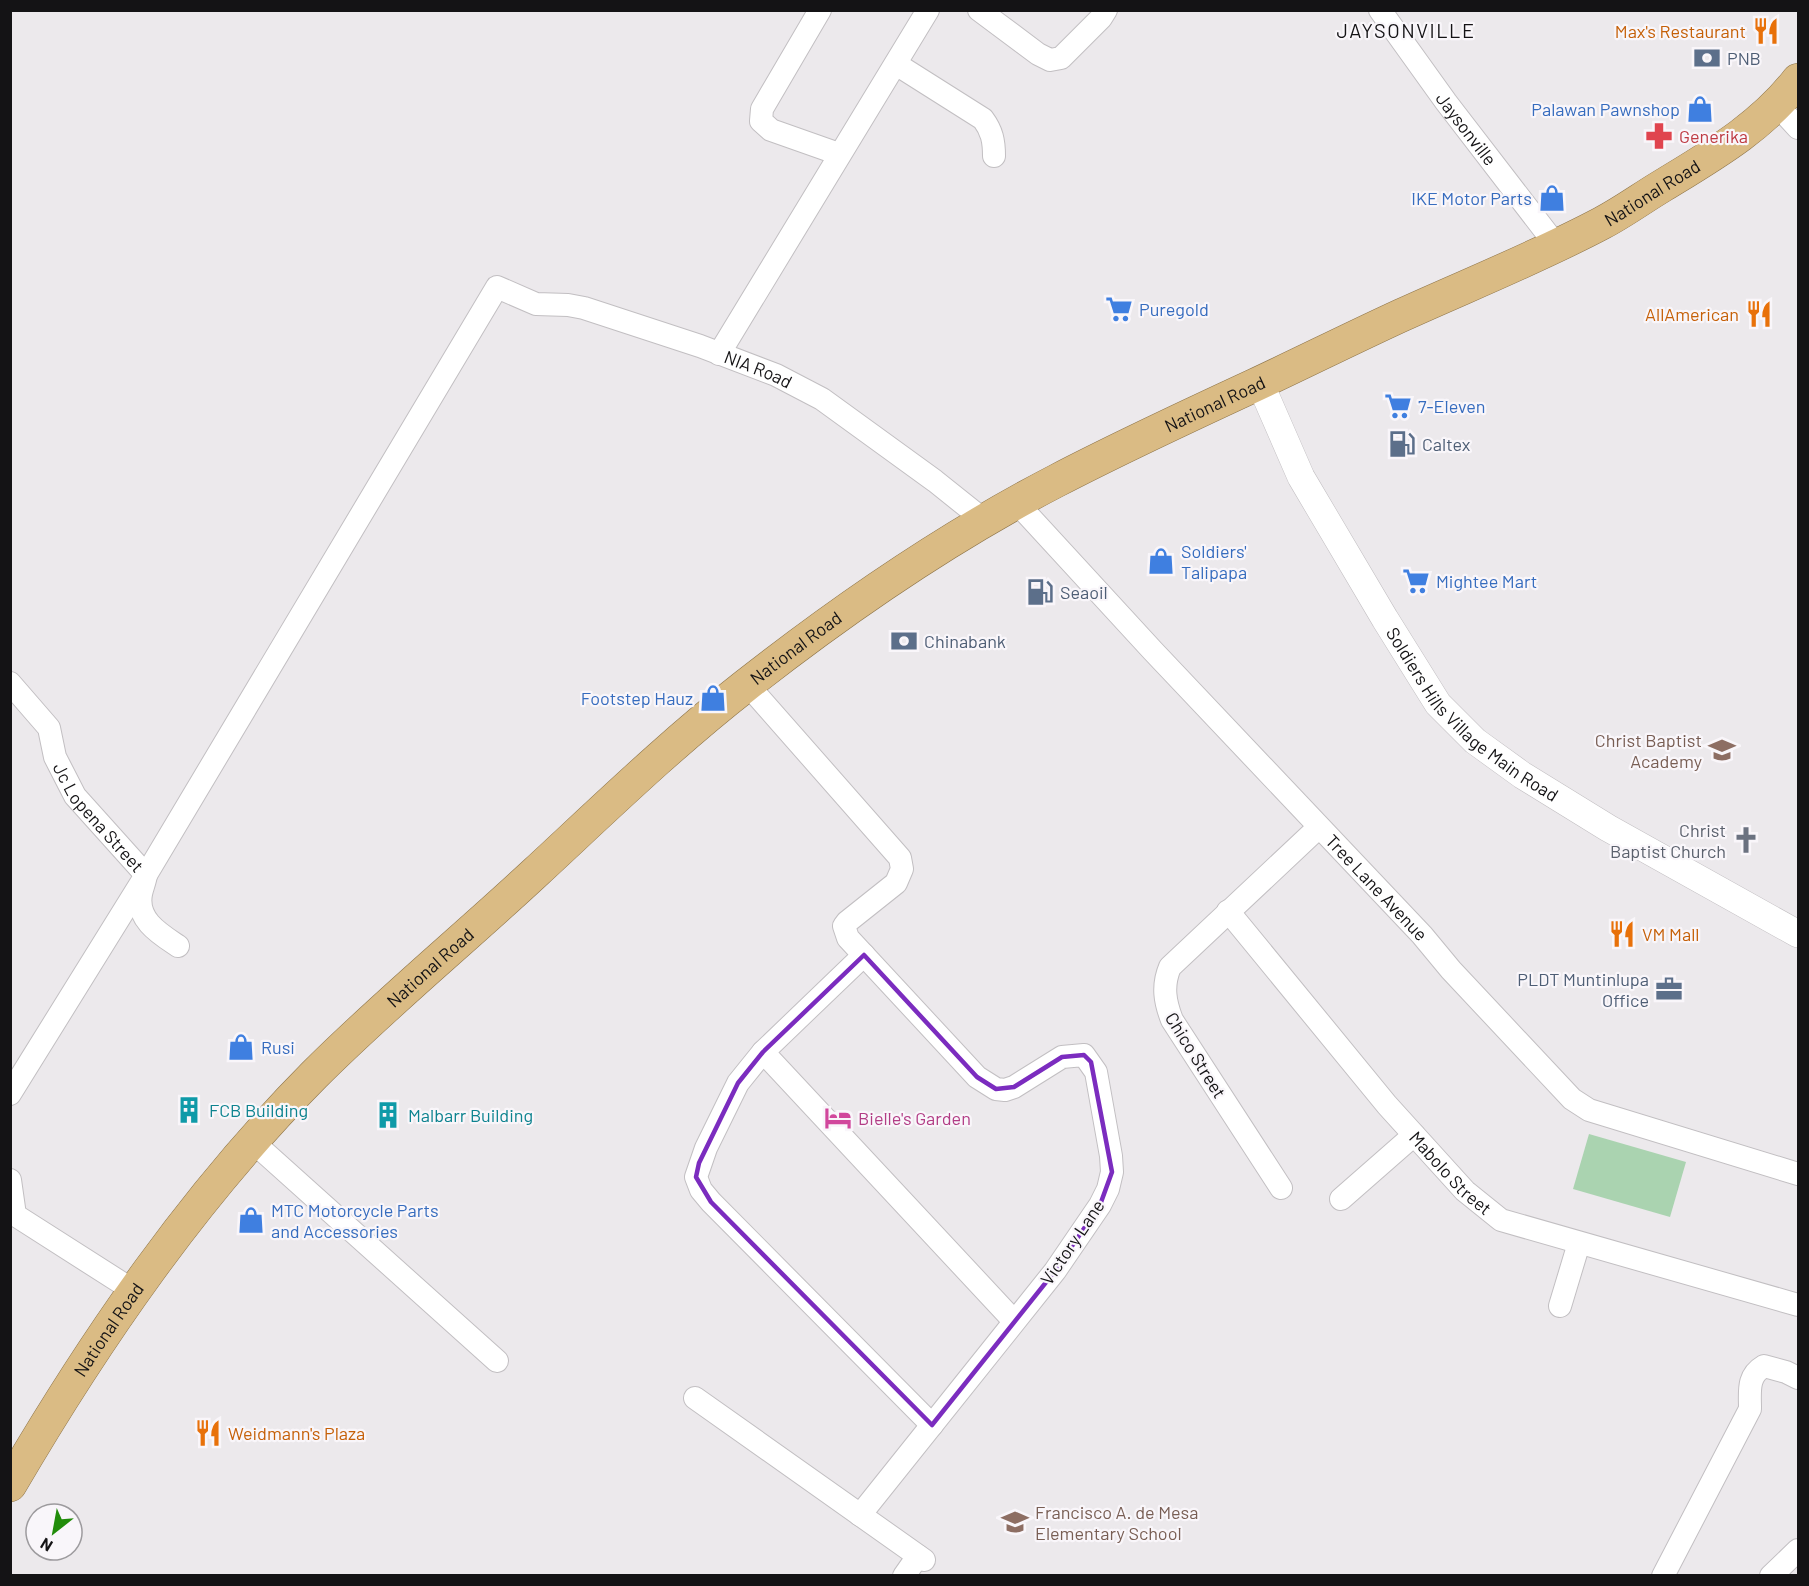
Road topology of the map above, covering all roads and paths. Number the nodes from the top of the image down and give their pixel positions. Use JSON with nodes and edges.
{"nodes":[{"id":1,"x":820,"y":10,"type":"edge"},
{"id":2,"x":927,"y":10,"type":"edge"},
{"id":3,"x":979,"y":10,"type":"edge"},
{"id":4,"x":1106,"y":10,"type":"edge"},
{"id":5,"x":1380,"y":10,"type":"edge"},
{"id":6,"x":896,"y":64,"type":"junction"},
{"id":7,"x":1798,"y":80,"type":"edge"},
{"id":8,"x":1788,"y":116,"type":"edge"},
{"id":9,"x":839,"y":154,"type":"junction"},
{"id":10,"x":994,"y":156,"type":"dead end"},
{"id":11,"x":1556,"y":246,"type":"junction"},
{"id":12,"x":719,"y":354,"type":"junction"},
{"id":13,"x":1260,"y":383,"type":"junction"},
{"id":14,"x":1016,"y":502,"type":"junction"},
{"id":15,"x":985,"y":521,"type":"junction"},
{"id":16,"x":10,"y":683,"type":"edge"},
{"id":17,"x":747,"y":684,"type":"junction"},
{"id":18,"x":1319,"y":827,"type":"junction"},
{"id":19,"x":146,"y":876,"type":"junction"},
{"id":20,"x":1228,"y":911,"type":"junction"},
{"id":21,"x":1798,"y":934,"type":"edge"},
{"id":22,"x":178,"y":946,"type":"dead end"},
{"id":23,"x":864,"y":955,"type":"junction"},
{"id":24,"x":763,"y":1052,"type":"junction"},
{"id":25,"x":10,"y":1094,"type":"edge"},
{"id":26,"x":1414,"y":1135,"type":"junction"},
{"id":27,"x":253,"y":1142,"type":"junction"},
{"id":28,"x":1798,"y":1174,"type":"edge"},
{"id":29,"x":10,"y":1180,"type":"edge"},
{"id":30,"x":1281,"y":1188,"type":"dead end"},
{"id":31,"x":1341,"y":1199,"type":"dead end"},
{"id":32,"x":1579,"y":1242,"type":"junction"},
{"id":33,"x":134,"y":1291,"type":"junction"},
{"id":34,"x":1798,"y":1305,"type":"edge"},
{"id":35,"x":1560,"y":1306,"type":"dead end"},
{"id":36,"x":1014,"y":1321,"type":"junction"},
{"id":37,"x":497,"y":1361,"type":"dead end"},
{"id":38,"x":1798,"y":1378,"type":"edge"},
{"id":39,"x":695,"y":1398,"type":"dead end"},
{"id":40,"x":932,"y":1425,"type":"junction"},
{"id":41,"x":10,"y":1485,"type":"edge"},
{"id":42,"x":860,"y":1515,"type":"junction"},
{"id":43,"x":1798,"y":1550,"type":"edge"},
{"id":44,"x":904,"y":1575,"type":"edge"},
{"id":45,"x":1663,"y":1575,"type":"edge"},
{"id":46,"x":1771,"y":1575,"type":"edge"}],
"edges":[{"from":1,"to":9,"type":"street"},
{"from":2,"to":6,"type":"street"},
{"from":3,"to":4,"type":"street"},
{"from":5,"to":11,"type":"street","name":"Jaysonville"},
{"from":6,"to":9,"type":"street"},
{"from":6,"to":10,"type":"street"},
{"from":7,"to":8,"type":"highway","name":"National Road"},
{"from":8,"to":11,"type":"highway","name":"National Road"},
{"from":9,"to":12,"type":"street"},
{"from":11,"to":13,"type":"highway","name":"National Road"},
{"from":12,"to":15,"type":"street","name":"NIA Road"},
{"from":12,"to":19,"type":"street","name":"NIA Road"},
{"from":13,"to":14,"type":"highway","name":"National Road"},
{"from":13,"to":21,"type":"street","name":"Soldiers Hills Village Main Road"},
{"from":14,"to":15,"type":"highway","name":"National Road"},
{"from":14,"to":18,"type":"street","name":"Tree Lane Avenue"},
{"from":15,"to":17,"type":"highway","name":"National Road"},
{"from":16,"to":19,"type":"street","name":"Jc Lopena Street"},
{"from":17,"to":23,"type":"street"},
{"from":17,"to":27,"type":"highway","name":"National Road"},
{"from":18,"to":20,"type":"street","name":"Chico Street"},
{"from":18,"to":28,"type":"street","name":"Tree Lane Avenue"},
{"from":19,"to":22,"type":"street","name":"Jc Lopena Street"},
{"from":19,"to":25,"type":"street"},
{"from":20,"to":26,"type":"street","name":"Mabolo Street"},
{"from":20,"to":30,"type":"street","name":"Chico Street"},
{"from":23,"to":24,"type":"street"},
{"from":23,"to":36,"type":"street","name":"Victory Lane"},
{"from":24,"to":36,"type":"street"},
{"from":24,"to":40,"type":"street"},
{"from":26,"to":31,"type":"street"},
{"from":26,"to":32,"type":"street","name":"Mabolo Street"},
{"from":27,"to":33,"type":"highway","name":"National Road"},
{"from":27,"to":37,"type":"street"},
{"from":29,"to":33,"type":"street"},
{"from":32,"to":34,"type":"street","name":"Mabolo Street"},
{"from":32,"to":35,"type":"street"},
{"from":33,"to":41,"type":"highway","name":"National Road"},
{"from":36,"to":40,"type":"street","name":"Victory Lane"},
{"from":38,"to":45,"type":"street"},
{"from":39,"to":42,"type":"street"},
{"from":40,"to":42,"type":"street","name":"Victory Lane"},
{"from":42,"to":44,"type":"street"},
{"from":43,"to":46,"type":"street"}]}
